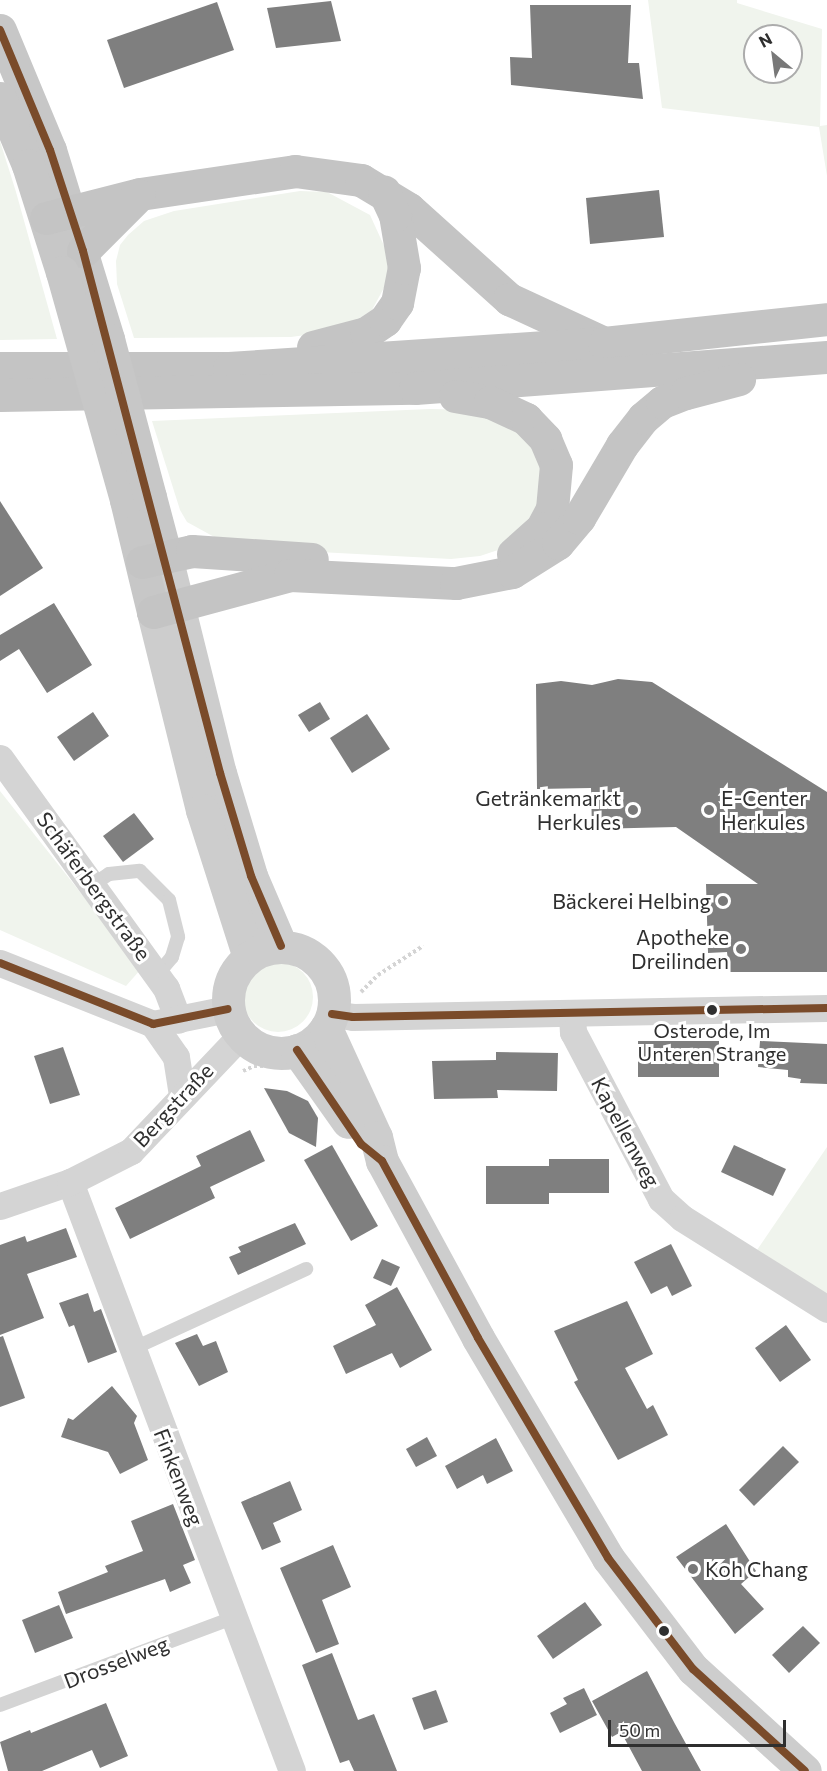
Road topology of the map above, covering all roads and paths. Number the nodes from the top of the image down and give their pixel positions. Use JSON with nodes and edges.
{"nodes":[{"id":1,"x":0,"y":30,"type":"edge"},
{"id":2,"x":0,"y":98,"type":"edge"},
{"id":3,"x":384,"y":191,"type":"junction"},
{"id":4,"x":140,"y":194,"type":"junction"},
{"id":5,"x":58,"y":214,"type":"junction"},
{"id":6,"x":78,"y":265,"type":"junction"},
{"id":7,"x":827,"y":319,"type":"edge"},
{"id":8,"x":604,"y":343,"type":"junction"},
{"id":9,"x":825,"y":357,"type":"edge"},
{"id":10,"x":0,"y":368,"type":"edge"},
{"id":11,"x":229,"y":368,"type":"junction"},
{"id":12,"x":415,"y":388,"type":"junction"},
{"id":13,"x":0,"y":395,"type":"edge"},
{"id":14,"x":154,"y":559,"type":"junction"},
{"id":15,"x":166,"y":609,"type":"junction"},
{"id":16,"x":0,"y":758,"type":"edge"},
{"id":17,"x":94,"y":884,"type":"junction"},
{"id":18,"x":281,"y":946,"type":"junction"},
{"id":19,"x":423,"y":946,"type":"dead end"},
{"id":20,"x":249,"y":957,"type":"junction"},
{"id":21,"x":0,"y":963,"type":"edge"},
{"id":22,"x":157,"y":975,"type":"junction"},
{"id":23,"x":827,"y":1008,"type":"edge"},
{"id":24,"x":572,"y":1014,"type":"junction"},
{"id":25,"x":337,"y":1020,"type":"junction"},
{"id":26,"x":165,"y":1022,"type":"junction"},
{"id":27,"x":235,"y":1022,"type":"junction"},
{"id":28,"x":297,"y":1050,"type":"junction"},
{"id":29,"x":182,"y":1096,"type":"junction"},
{"id":30,"x":382,"y":1161,"type":"junction"},
{"id":31,"x":70,"y":1182,"type":"junction"},
{"id":32,"x":0,"y":1206,"type":"edge"},
{"id":33,"x":306,"y":1269,"type":"dead end"},
{"id":34,"x":827,"y":1309,"type":"edge"},
{"id":35,"x":130,"y":1350,"type":"junction"},
{"id":36,"x":233,"y":1618,"type":"junction"},
{"id":37,"x":0,"y":1705,"type":"edge"},
{"id":38,"x":292,"y":1771,"type":"edge"},
{"id":39,"x":805,"y":1771,"type":"edge"}],
"edges":[{"from":1,"to":5,"type":"main road"},
{"from":2,"to":5,"type":"main road"},
{"from":3,"to":4,"type":"highway"},
{"from":3,"to":8,"type":"highway"},
{"from":3,"to":11,"type":"highway"},
{"from":4,"to":5,"type":"highway"},
{"from":4,"to":6,"type":"highway"},
{"from":5,"to":6,"type":"main road"},
{"from":6,"to":14,"type":"main road","bridge":true},
{"from":7,"to":8,"type":"highway"},
{"from":8,"to":11,"type":"highway"},
{"from":9,"to":12,"type":"highway"},
{"from":9,"to":15,"type":"highway"},
{"from":10,"to":11,"type":"highway"},
{"from":12,"to":13,"type":"highway"},
{"from":12,"to":14,"type":"highway"},
{"from":14,"to":15,"type":"main road"},
{"from":15,"to":18,"type":"main road"},
{"from":15,"to":20,"type":"main road"},
{"from":16,"to":17,"type":"street","name":"Schäferbergstraße"},
{"from":17,"to":22,"type":"street","name":"Schäferbergstraße"},
{"from":17,"to":22,"type":"lane"},
{"from":18,"to":20,"type":"main road"},
{"from":18,"to":25,"type":"main road"},
{"from":19,"to":25,"type":"path"},
{"from":20,"to":27,"type":"main road"},
{"from":21,"to":26,"type":"street"},
{"from":22,"to":26,"type":"street","name":"Schäferbergstraße"},
{"from":23,"to":24,"type":"street"},
{"from":24,"to":25,"type":"street"},
{"from":24,"to":34,"type":"street","name":"Kapellenweg"},
{"from":25,"to":28,"type":"main road"},
{"from":25,"to":30,"type":"main road"},
{"from":26,"to":27,"type":"street"},
{"from":26,"to":29,"type":"street","name":"Schäferbergstraße"},
{"from":27,"to":28,"type":"main road"},
{"from":27,"to":29,"type":"street","name":"Bergstraße"},
{"from":28,"to":30,"type":"main road"},
{"from":29,"to":31,"type":"street","name":"Bergstraße"},
{"from":30,"to":39,"type":"main road"},
{"from":31,"to":32,"type":"street","name":"Bergstraße"},
{"from":31,"to":35,"type":"street","name":"Finkenweg"},
{"from":33,"to":35,"type":"lane"},
{"from":35,"to":36,"type":"street","name":"Finkenweg"},
{"from":36,"to":37,"type":"lane","name":"Drosselweg"},
{"from":36,"to":38,"type":"street","name":"Finkenweg"}]}
